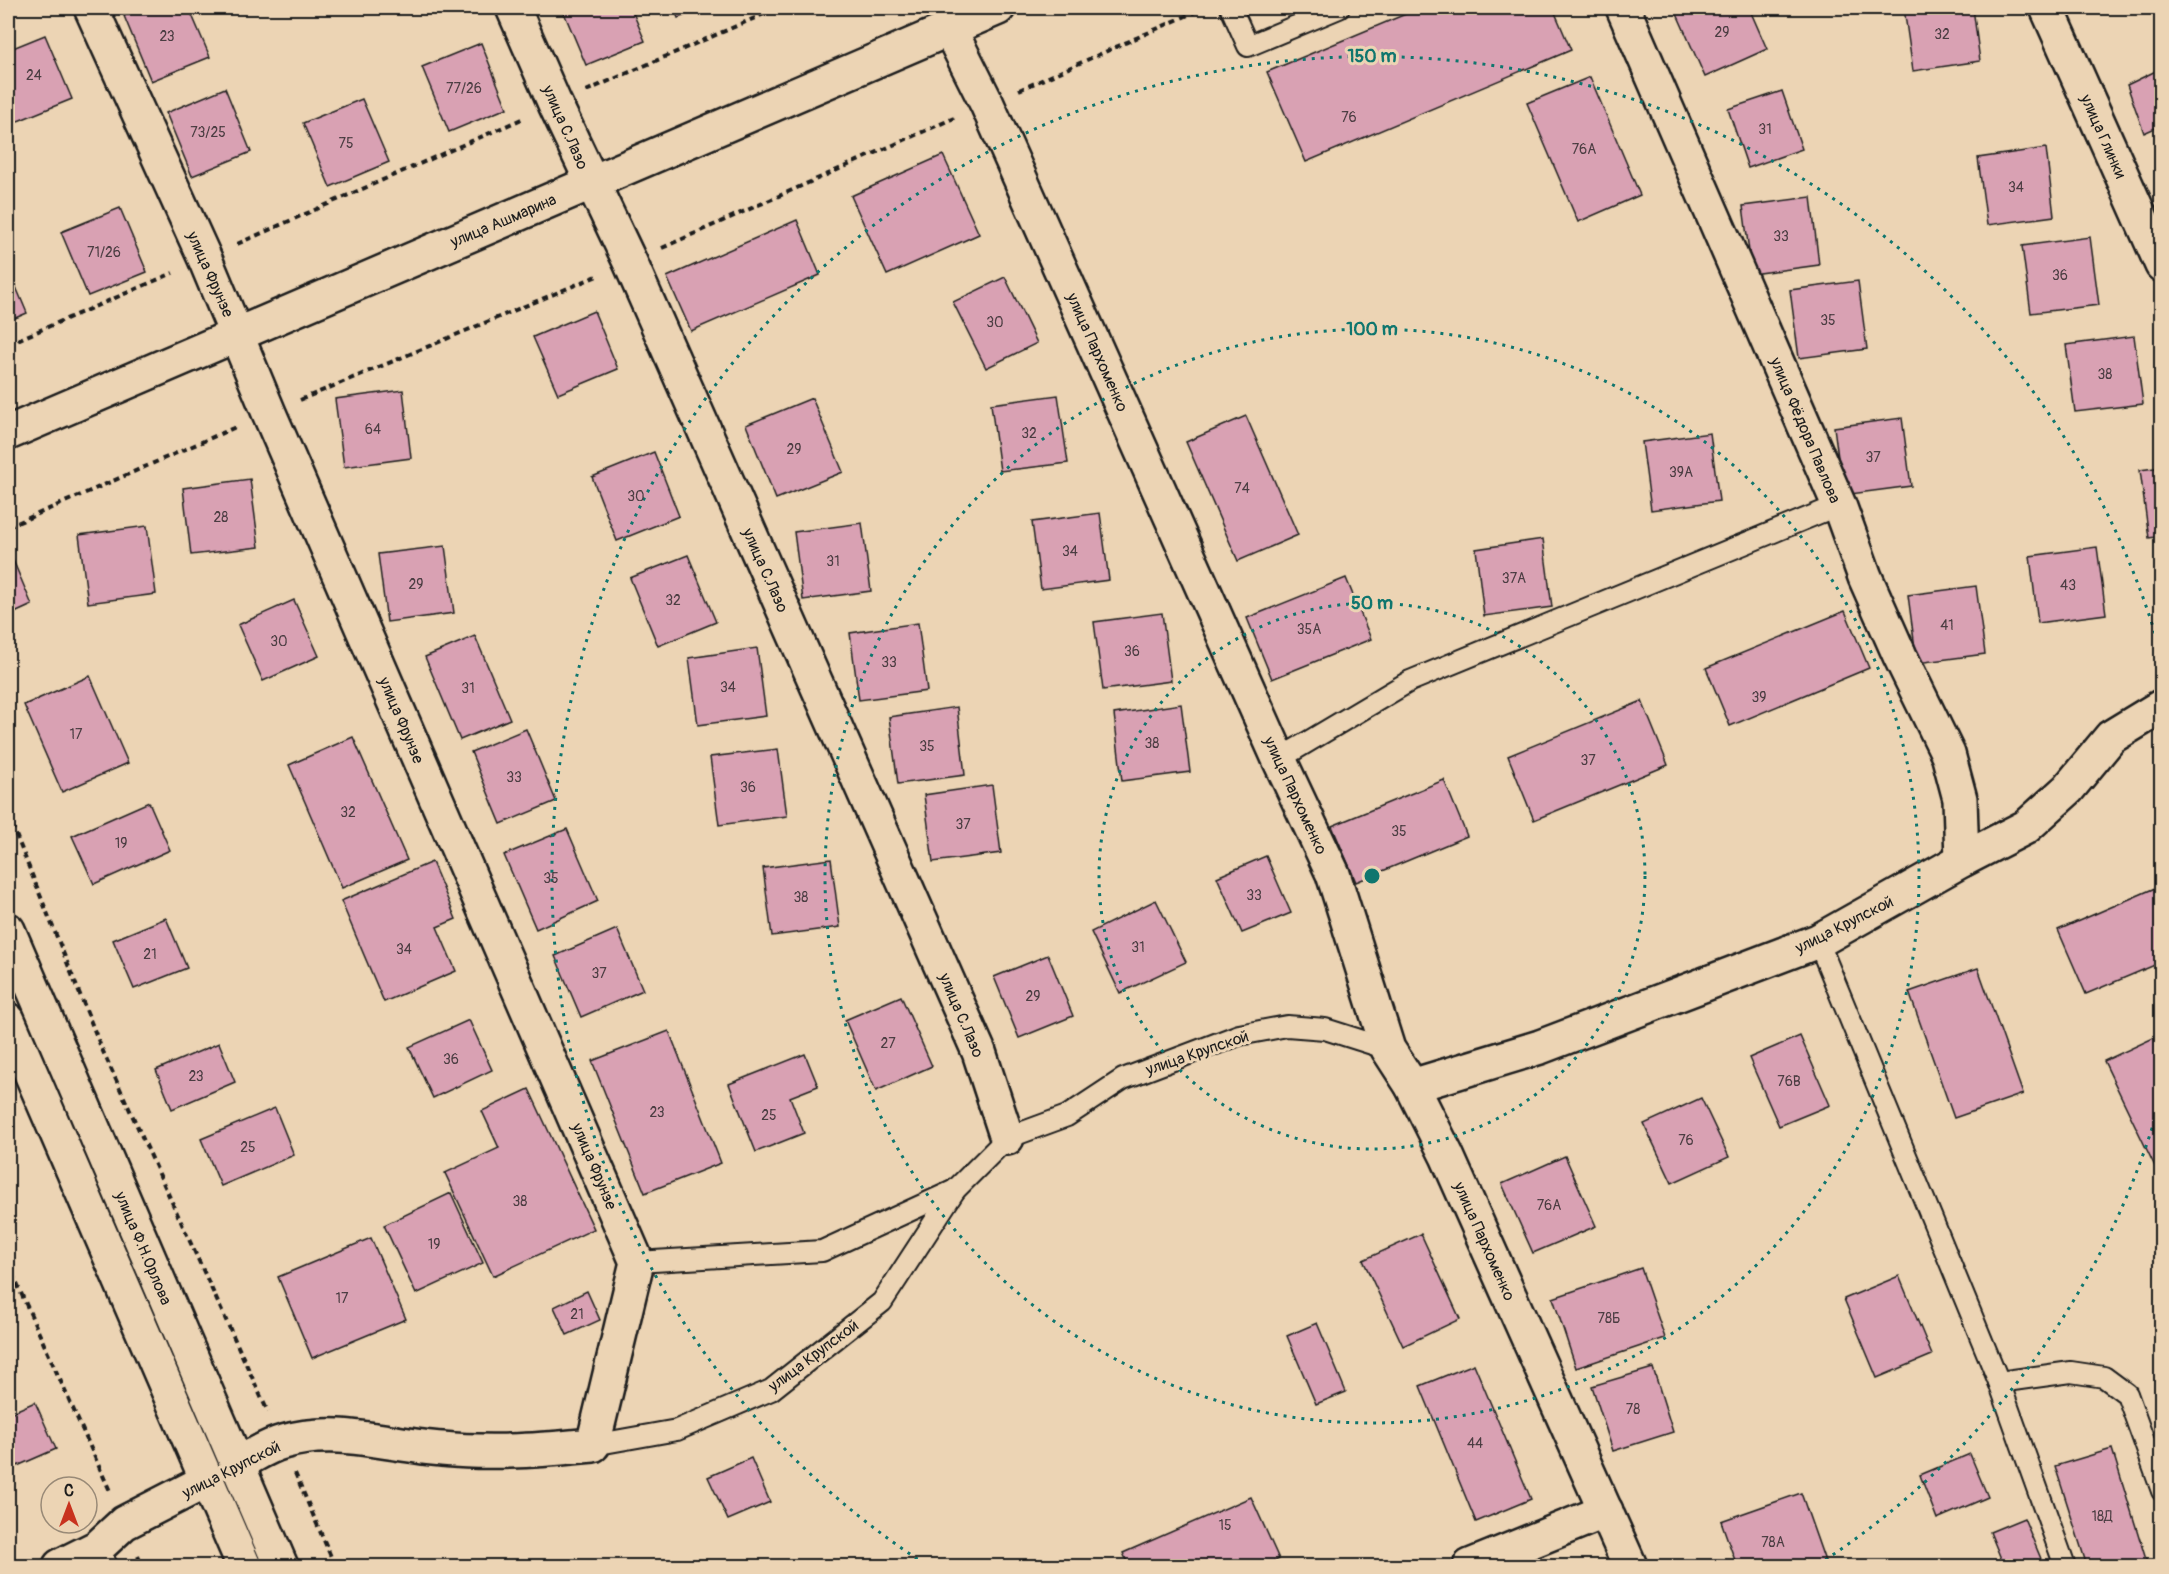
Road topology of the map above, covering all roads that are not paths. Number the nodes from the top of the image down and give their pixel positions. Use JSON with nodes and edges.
{"nodes":[{"id":1,"x":91,"y":8,"type":"edge"},
{"id":2,"x":513,"y":8,"type":"edge"},
{"id":3,"x":998,"y":8,"type":"edge"},
{"id":4,"x":1231,"y":8,"type":"edge"},
{"id":5,"x":1339,"y":8,"type":"edge"},
{"id":6,"x":1623,"y":8,"type":"edge"},
{"id":7,"x":2047,"y":8,"type":"edge"},
{"id":8,"x":957,"y":19,"type":"edge"},
{"id":9,"x":591,"y":183,"type":"junction"},
{"id":10,"x":2162,"y":265,"type":"edge"},
{"id":11,"x":238,"y":334,"type":"junction"},
{"id":12,"x":8,"y":433,"type":"edge"},
{"id":13,"x":1839,"y":505,"type":"junction"},
{"id":14,"x":2162,"y":706,"type":"edge"},
{"id":15,"x":1279,"y":759,"type":"junction"},
{"id":16,"x":1962,"y":860,"type":"junction"},
{"id":17,"x":8,"y":930,"type":"edge"},
{"id":18,"x":1818,"y":941,"type":"junction"},
{"id":19,"x":8,"y":1020,"type":"edge"},
{"id":20,"x":1388,"y":1048,"type":"junction"},
{"id":21,"x":1412,"y":1086,"type":"junction"},
{"id":22,"x":1007,"y":1138,"type":"junction"},
{"id":23,"x":955,"y":1190,"type":"junction"},
{"id":24,"x":636,"y":1262,"type":"junction"},
{"id":25,"x":1999,"y":1382,"type":"junction"},
{"id":26,"x":593,"y":1445,"type":"junction"},
{"id":27,"x":237,"y":1464,"type":"junction"},
{"id":28,"x":206,"y":1481,"type":"junction"},
{"id":29,"x":2162,"y":1491,"type":"edge"},
{"id":30,"x":1606,"y":1511,"type":"junction"},
{"id":31,"x":102,"y":1557,"type":"edge"},
{"id":32,"x":60,"y":1566,"type":"edge"},
{"id":33,"x":244,"y":1566,"type":"edge"},
{"id":34,"x":281,"y":1566,"type":"edge"},
{"id":35,"x":1470,"y":1566,"type":"edge"},
{"id":36,"x":1630,"y":1566,"type":"edge"},
{"id":37,"x":2066,"y":1566,"type":"edge"}],
"edges":[{"from":1,"to":11,"type":"street","name":"улица Фрунзе"},
{"from":2,"to":9,"type":"street","name":"улица С.Лазо"},
{"from":3,"to":8,"type":"street","name":"улица Ашмарина"},
{"from":4,"to":5,"type":"lane"},
{"from":6,"to":13,"type":"street","name":"улица Фёдора Павлова"},
{"from":7,"to":10,"type":"street","name":"улица Глинки"},
{"from":8,"to":9,"type":"street","name":"улица Ашмарина"},
{"from":8,"to":15,"type":"street","name":"улица Пархоменко"},
{"from":9,"to":11,"type":"street","name":"улица Ашмарина"},
{"from":9,"to":22,"type":"street","name":"улица С.Лазо"},
{"from":11,"to":12,"type":"street","name":"улица Ашмарина"},
{"from":11,"to":24,"type":"street","name":"улица Фрунзе"},
{"from":13,"to":15,"type":"lane"},
{"from":13,"to":16,"type":"street","name":"улица Фёдора Павлова"},
{"from":14,"to":16,"type":"street","name":"улица Крупской"},
{"from":15,"to":20,"type":"street","name":"улица Пархоменко"},
{"from":16,"to":18,"type":"street","name":"улица Крупской"},
{"from":17,"to":27,"type":"street","name":"улица Ф.Н.Орлова"},
{"from":18,"to":21,"type":"street","name":"улица Крупской"},
{"from":18,"to":25,"type":"lane"},
{"from":19,"to":28,"type":"street"},
{"from":20,"to":21,"type":"street","name":"улица Пархоменко"},
{"from":20,"to":22,"type":"lane","name":"улица Крупской"},
{"from":21,"to":30,"type":"street","name":"улица Пархоменко"},
{"from":22,"to":23,"type":"lane","name":"улица Крупской"},
{"from":23,"to":24,"type":"lane"},
{"from":23,"to":26,"type":"lane","name":"улица Крупской"},
{"from":24,"to":26,"type":"street"},
{"from":25,"to":29,"type":"lane"},
{"from":25,"to":37,"type":"lane"},
{"from":26,"to":27,"type":"street","name":"улица Крупской"},
{"from":27,"to":28,"type":"street","name":"улица Крупской"},
{"from":27,"to":34,"type":"street","name":"улица Ф.Н.Орлова"},
{"from":28,"to":31,"type":"street","name":"улица Крупской"},
{"from":28,"to":33,"type":"street"},
{"from":30,"to":35,"type":"street"},
{"from":30,"to":36,"type":"street","name":"улица Пархоменко"},
{"from":31,"to":32,"type":"street","name":"улица Крупской"}]}
